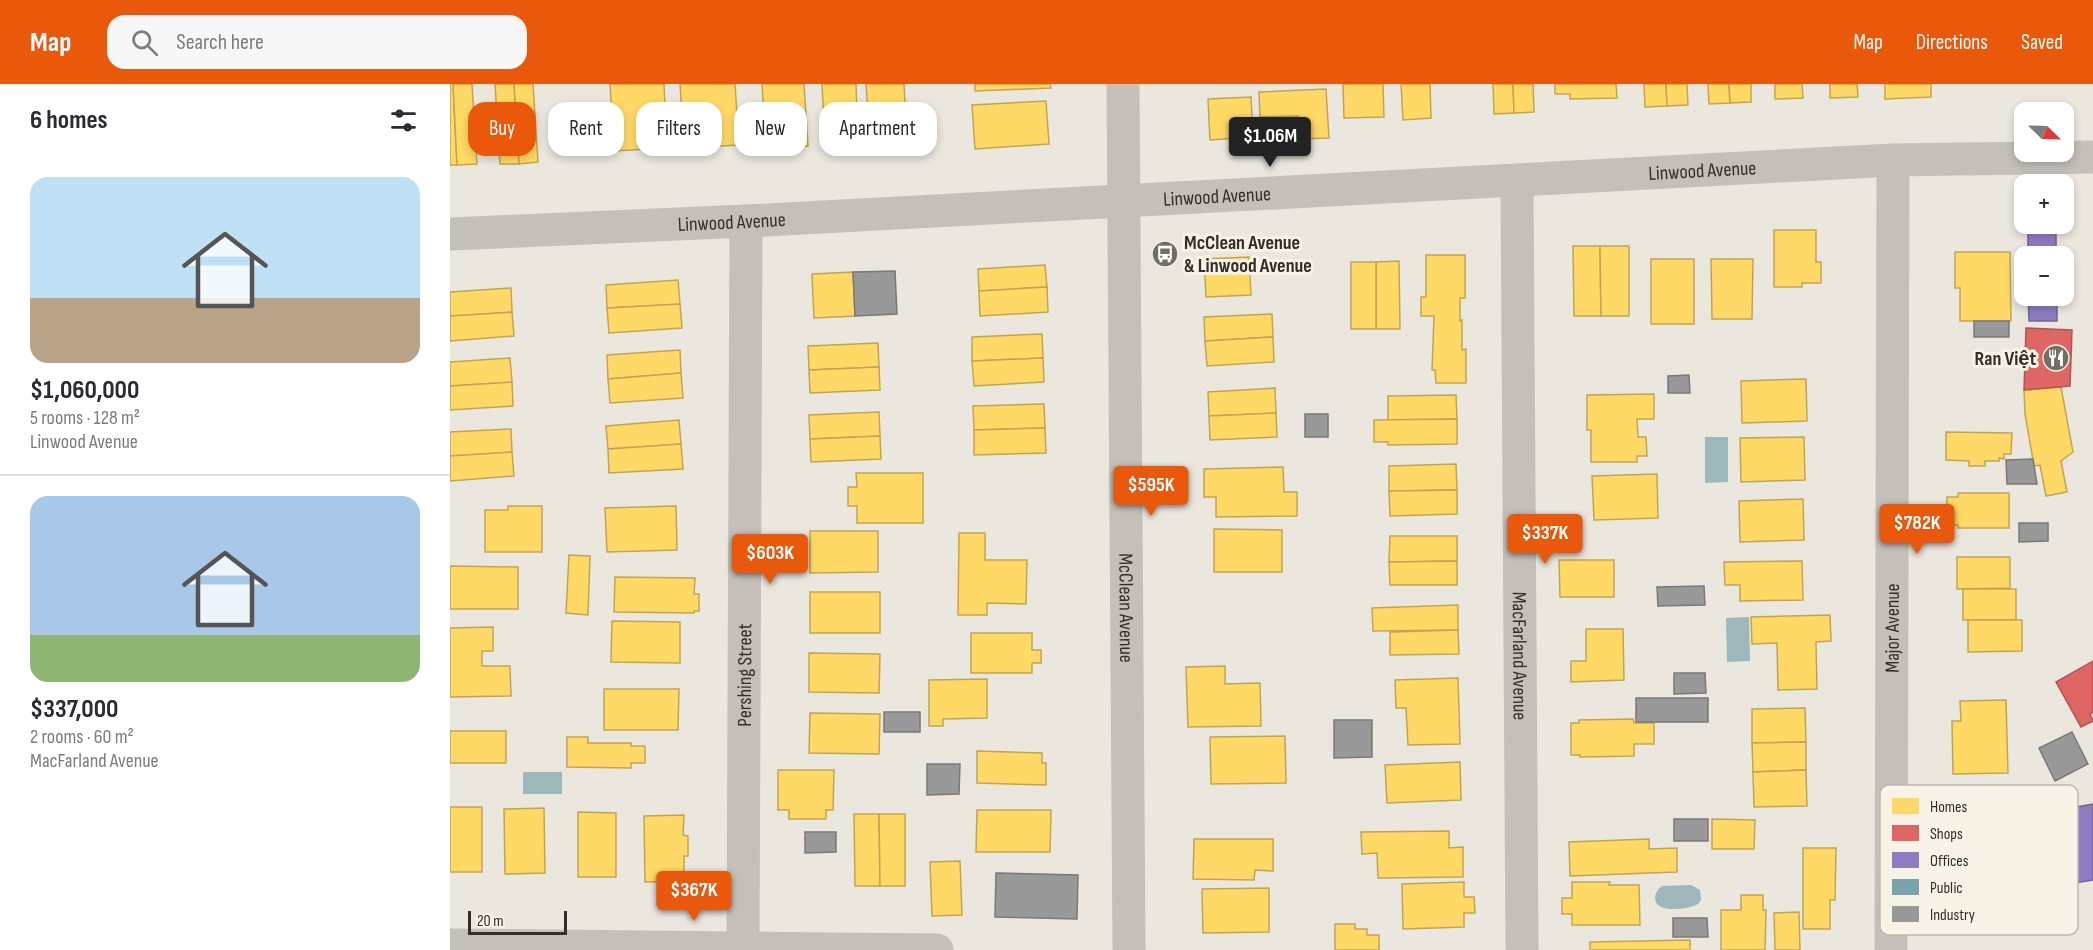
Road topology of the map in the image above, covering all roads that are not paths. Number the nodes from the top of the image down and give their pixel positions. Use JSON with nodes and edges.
{"nodes":[{"id":1,"x":1123,"y":84,"type":"edge"},
{"id":2,"x":2093,"y":156,"type":"edge"},
{"id":3,"x":1893,"y":160,"type":"junction"},
{"id":4,"x":1517,"y":180,"type":"junction"},
{"id":5,"x":1124,"y":201,"type":"junction"},
{"id":6,"x":746,"y":221,"type":"junction"},
{"id":7,"x":450,"y":234,"type":"edge"},
{"id":8,"x":1891,"y":785,"type":"edge"},
{"id":9,"x":1891,"y":935,"type":"edge"},
{"id":10,"x":450,"y":945,"type":"edge"},
{"id":11,"x":743,"y":948,"type":"junction"},
{"id":12,"x":937,"y":950,"type":"edge"},
{"id":13,"x":1129,"y":950,"type":"edge"},
{"id":14,"x":1522,"y":950,"type":"edge"},
{"id":15,"x":1891,"y":950,"type":"edge"}],
"edges":[{"from":1,"to":5,"type":"street","name":"McClean Avenue"},
{"from":2,"to":3,"type":"street","name":"Linwood Avenue"},
{"from":3,"to":4,"type":"street","name":"Linwood Avenue"},
{"from":3,"to":8,"type":"street","name":"Major Avenue"},
{"from":4,"to":5,"type":"street","name":"Linwood Avenue"},
{"from":4,"to":14,"type":"street","name":"MacFarland Avenue"},
{"from":5,"to":6,"type":"street","name":"Linwood Avenue"},
{"from":5,"to":13,"type":"street","name":"McClean Avenue"},
{"from":6,"to":7,"type":"street","name":"Linwood Avenue"},
{"from":6,"to":11,"type":"street","name":"Pershing Street"},
{"from":9,"to":15,"type":"street","name":"Major Avenue"},
{"from":10,"to":11,"type":"street"},
{"from":11,"to":12,"type":"street"}]}
